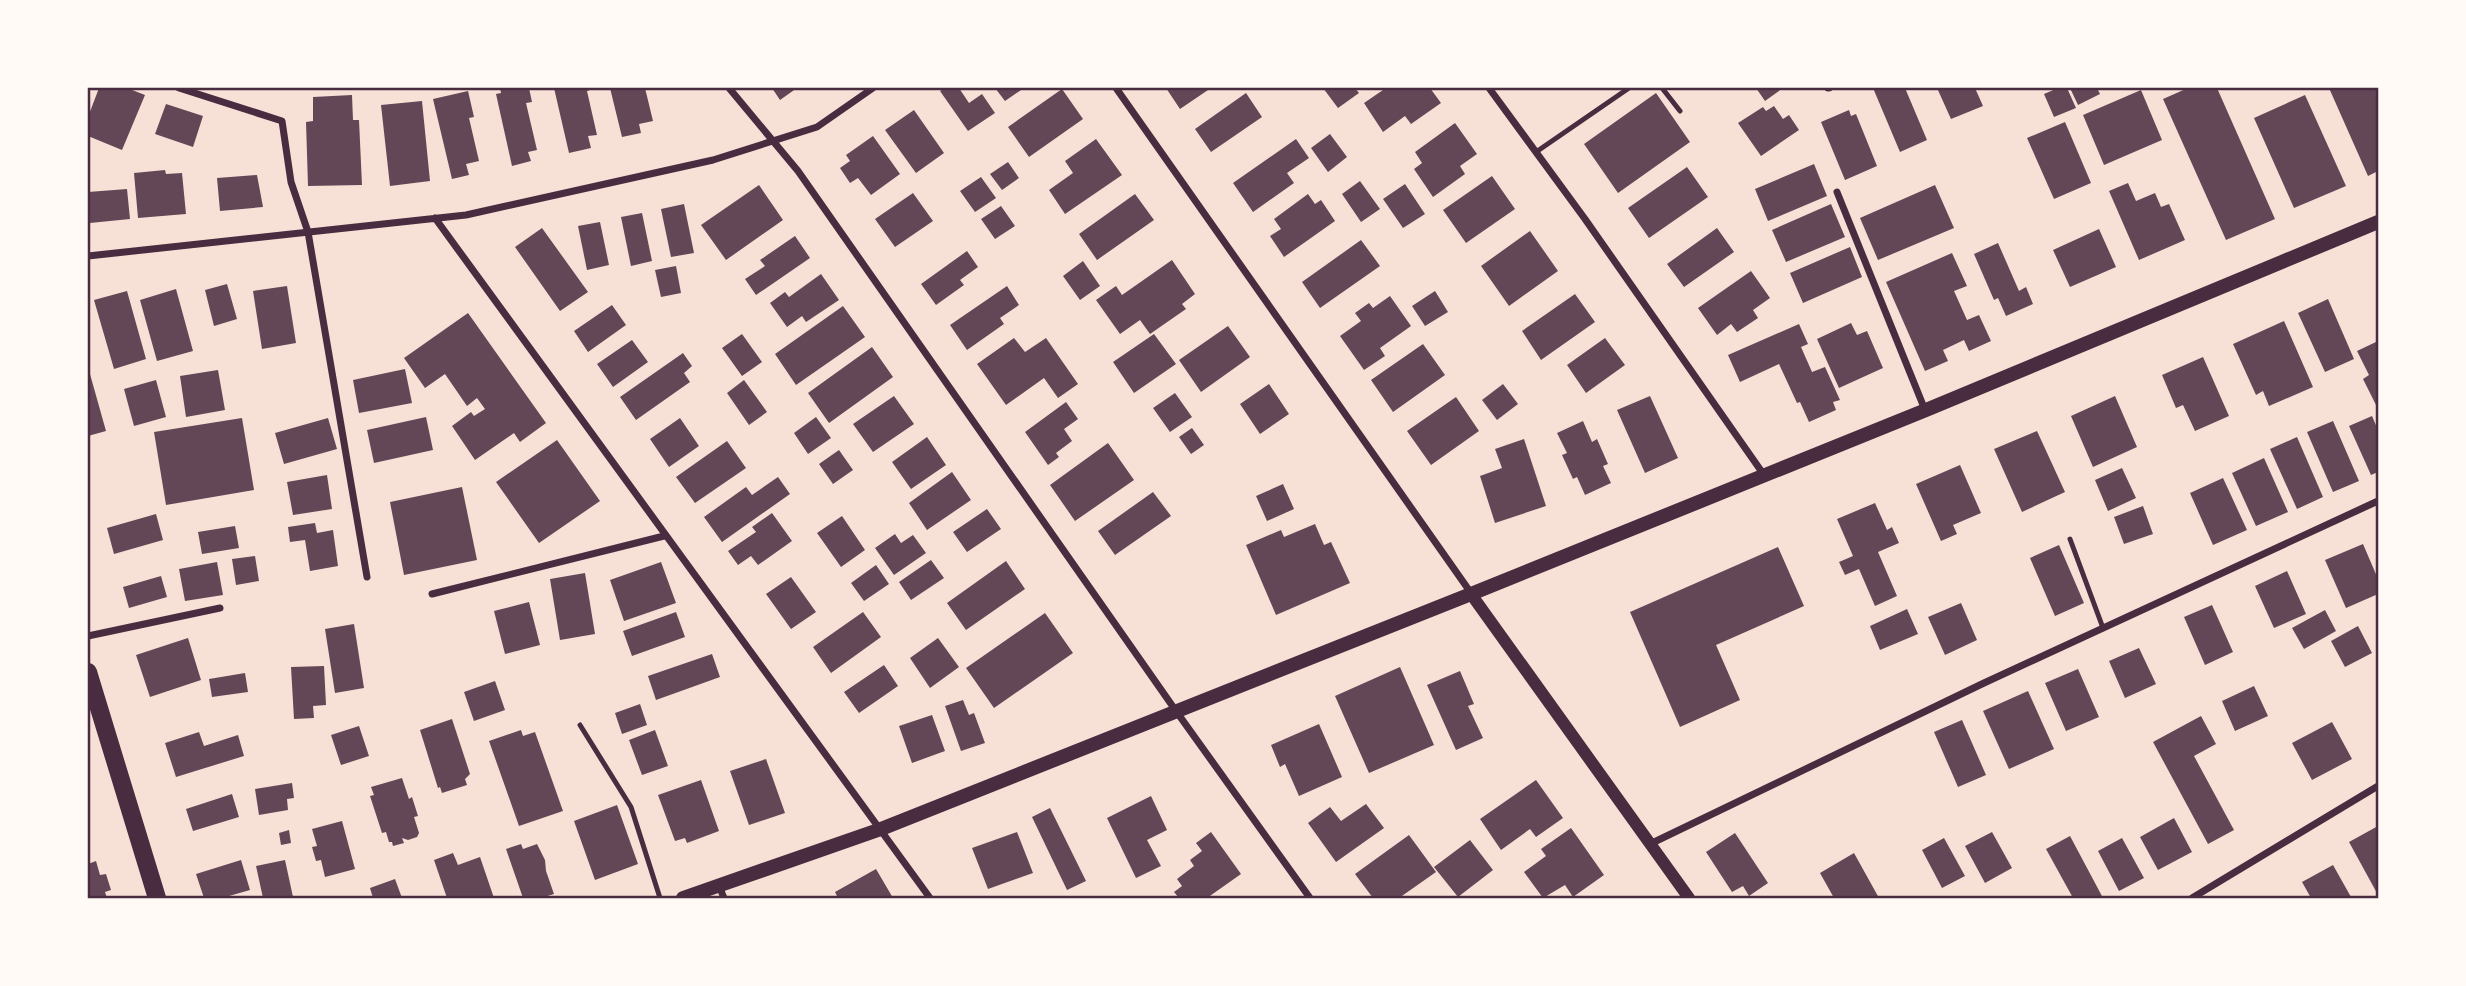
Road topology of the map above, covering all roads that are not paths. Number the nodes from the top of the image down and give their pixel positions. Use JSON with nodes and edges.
{"nodes":[{"id":1,"x":179,"y":88,"type":"edge"},
{"id":2,"x":729,"y":88,"type":"edge"},
{"id":3,"x":873,"y":88,"type":"edge"},
{"id":4,"x":1116,"y":88,"type":"edge"},
{"id":5,"x":1489,"y":88,"type":"edge"},
{"id":6,"x":1629,"y":88,"type":"edge"},
{"id":7,"x":1662,"y":88,"type":"edge"},
{"id":8,"x":1680,"y":111,"type":"dead end"},
{"id":9,"x":773,"y":141,"type":"junction"},
{"id":10,"x":1536,"y":152,"type":"junction"},
{"id":11,"x":1837,"y":192,"type":"dead end"},
{"id":12,"x":435,"y":219,"type":"junction"},
{"id":13,"x":2378,"y":222,"type":"edge"},
{"id":14,"x":308,"y":232,"type":"junction"},
{"id":15,"x":88,"y":256,"type":"edge"},
{"id":16,"x":1926,"y":410,"type":"junction"},
{"id":17,"x":1764,"y":475,"type":"junction"},
{"id":18,"x":2378,"y":501,"type":"edge"},
{"id":19,"x":664,"y":536,"type":"junction"},
{"id":20,"x":2070,"y":539,"type":"dead end"},
{"id":21,"x":367,"y":577,"type":"dead end"},
{"id":22,"x":432,"y":594,"type":"dead end"},
{"id":23,"x":1471,"y":594,"type":"junction"},
{"id":24,"x":220,"y":608,"type":"dead end"},
{"id":25,"x":2103,"y":628,"type":"junction"},
{"id":26,"x":88,"y":636,"type":"edge"},
{"id":27,"x":88,"y":672,"type":"edge"},
{"id":28,"x":1176,"y":711,"type":"junction"},
{"id":29,"x":579,"y":725,"type":"dead end"},
{"id":30,"x":2378,"y":786,"type":"edge"},
{"id":31,"x":881,"y":829,"type":"junction"},
{"id":32,"x":1650,"y":844,"type":"junction"},
{"id":33,"x":722,"y":892,"type":"edge"},
{"id":34,"x":157,"y":898,"type":"edge"},
{"id":35,"x":660,"y":898,"type":"edge"},
{"id":36,"x":683,"y":898,"type":"edge"},
{"id":37,"x":930,"y":898,"type":"edge"},
{"id":38,"x":1310,"y":898,"type":"edge"},
{"id":39,"x":1689,"y":898,"type":"edge"},
{"id":40,"x":2192,"y":898,"type":"edge"}],
"edges":[{"from":1,"to":14,"type":"street"},
{"from":2,"to":9,"type":"street"},
{"from":3,"to":9,"type":"street"},
{"from":4,"to":23,"type":"street"},
{"from":5,"to":10,"type":"street"},
{"from":6,"to":10,"type":"lane"},
{"from":7,"to":8,"type":"lane"},
{"from":9,"to":12,"type":"street"},
{"from":9,"to":28,"type":"street"},
{"from":10,"to":17,"type":"street"},
{"from":11,"to":16,"type":"street"},
{"from":12,"to":14,"type":"street"},
{"from":12,"to":19,"type":"street"},
{"from":13,"to":16,"type":"main road"},
{"from":14,"to":15,"type":"street"},
{"from":14,"to":21,"type":"street"},
{"from":16,"to":17,"type":"main road"},
{"from":17,"to":23,"type":"main road"},
{"from":18,"to":25,"type":"street"},
{"from":19,"to":22,"type":"street"},
{"from":19,"to":31,"type":"street"},
{"from":20,"to":25,"type":"lane"},
{"from":23,"to":28,"type":"main road"},
{"from":23,"to":32,"type":"street"},
{"from":24,"to":26,"type":"street"},
{"from":25,"to":32,"type":"street"},
{"from":27,"to":34,"type":"main road"},
{"from":28,"to":31,"type":"main road"},
{"from":28,"to":38,"type":"street"},
{"from":29,"to":35,"type":"lane"},
{"from":30,"to":40,"type":"street"},
{"from":31,"to":33,"type":"main road"},
{"from":31,"to":37,"type":"street"},
{"from":32,"to":39,"type":"street"},
{"from":33,"to":36,"type":"main road"}]}
